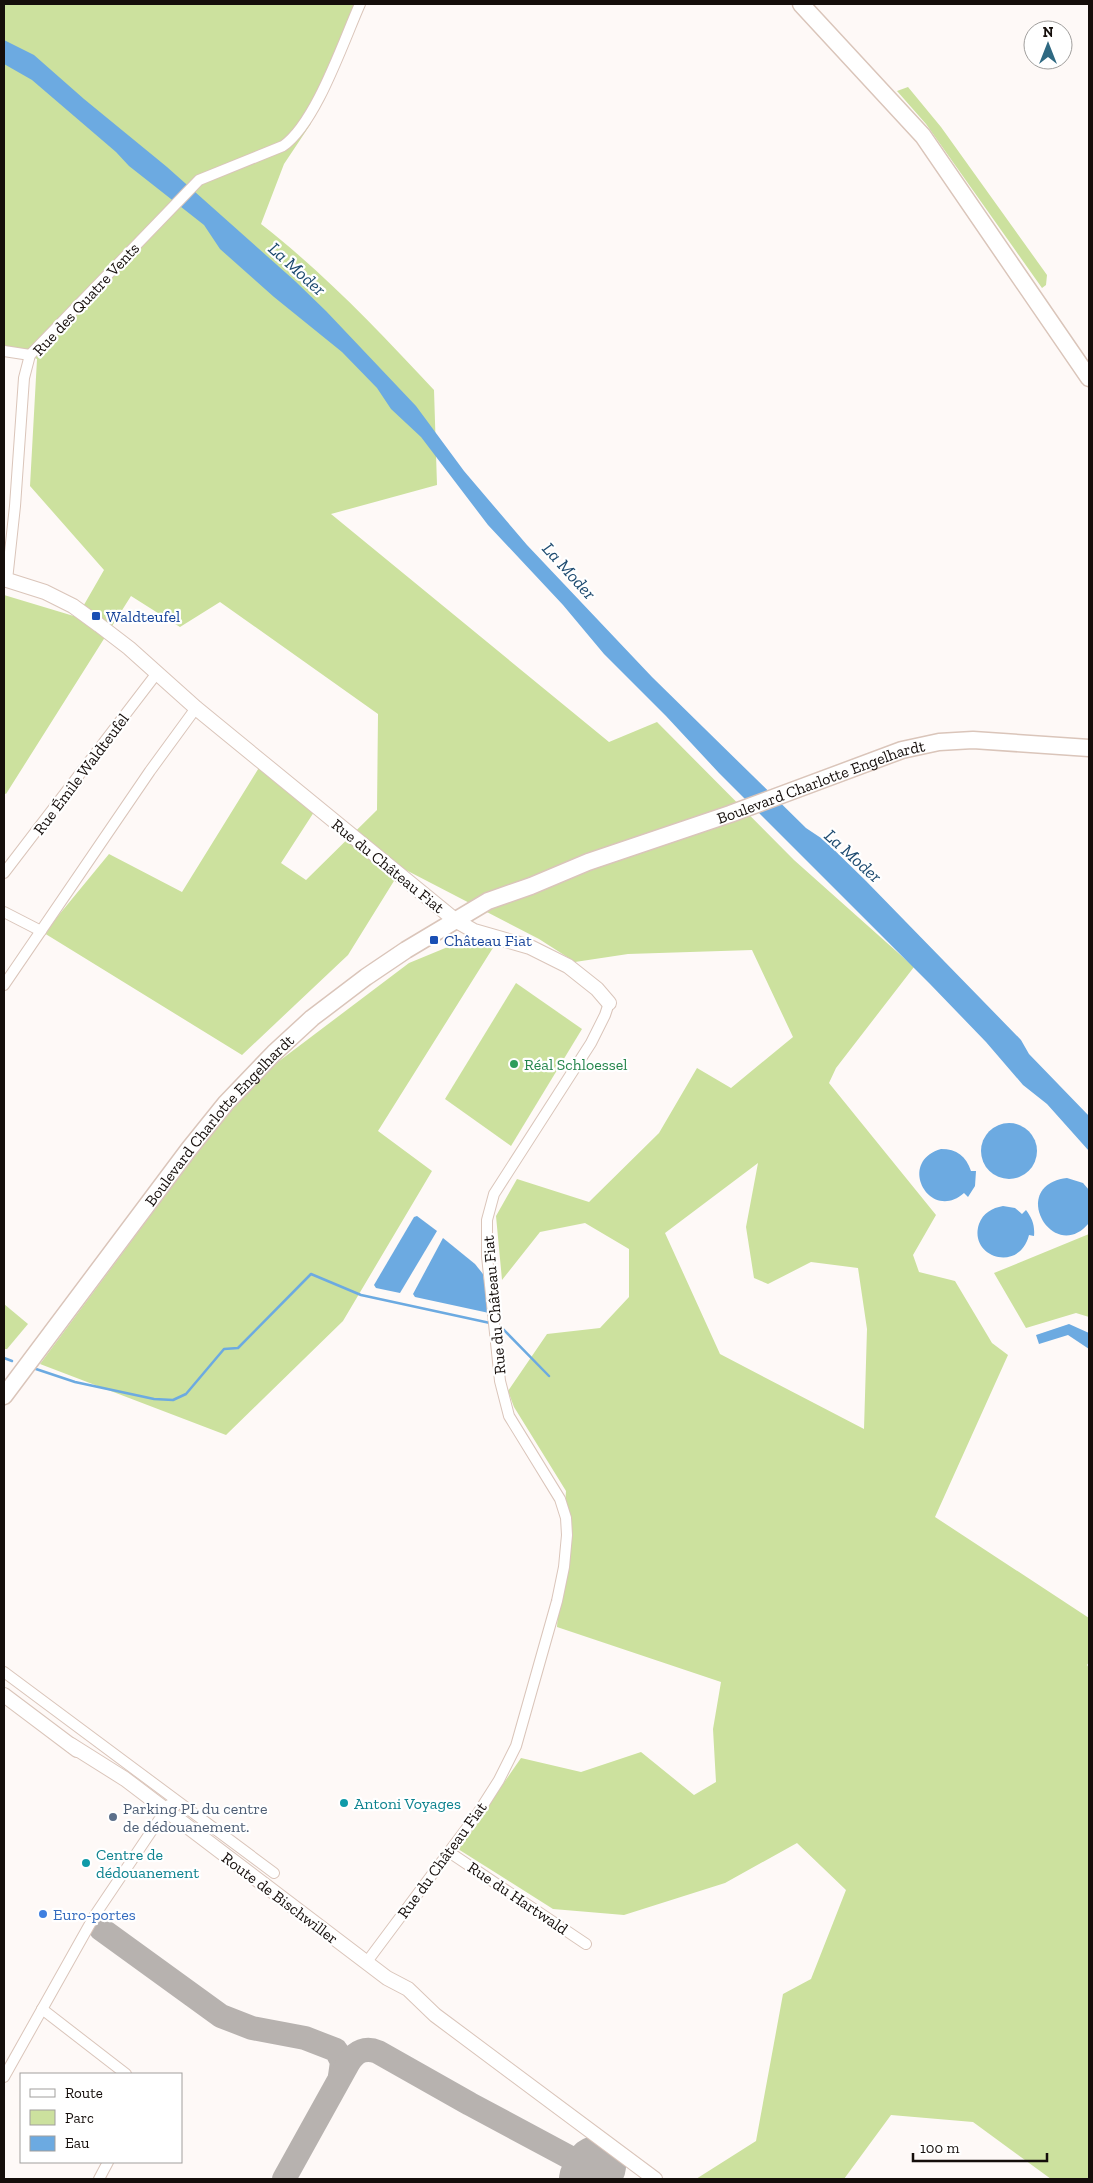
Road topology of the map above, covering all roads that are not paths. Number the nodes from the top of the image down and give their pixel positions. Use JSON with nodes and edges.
{"nodes":[{"id":1,"x":360,"y":4,"type":"edge"},
{"id":2,"x":801,"y":4,"type":"edge"},
{"id":3,"x":4,"y":351,"type":"edge"},
{"id":4,"x":30,"y":355,"type":"junction"},
{"id":5,"x":1089,"y":378,"type":"edge"},
{"id":6,"x":5,"y":579,"type":"edge"},
{"id":7,"x":157,"y":673,"type":"junction"},
{"id":8,"x":196,"y":708,"type":"junction"},
{"id":9,"x":1089,"y":748,"type":"edge"},
{"id":10,"x":4,"y":873,"type":"edge"},
{"id":11,"x":4,"y":912,"type":"edge"},
{"id":12,"x":455,"y":920,"type":"junction"},
{"id":13,"x":41,"y":931,"type":"junction"},
{"id":14,"x":4,"y":986,"type":"edge"},
{"id":15,"x":609,"y":1003,"type":"joint"},
{"id":16,"x":4,"y":1396,"type":"edge"},
{"id":17,"x":4,"y":1672,"type":"edge"},
{"id":18,"x":4,"y":1696,"type":"edge"},
{"id":19,"x":174,"y":1799,"type":"junction"},
{"id":20,"x":165,"y":1811,"type":"junction"},
{"id":21,"x":449,"y":1852,"type":"junction"},
{"id":22,"x":274,"y":1873,"type":"dead end"},
{"id":23,"x":586,"y":1944,"type":"dead end"},
{"id":24,"x":366,"y":1963,"type":"junction"},
{"id":25,"x":42,"y":2009,"type":"junction"},
{"id":26,"x":125,"y":2073,"type":"edge"},
{"id":27,"x":4,"y":2077,"type":"edge"},
{"id":28,"x":107,"y":2163,"type":"edge"},
{"id":29,"x":98,"y":2179,"type":"edge"},
{"id":30,"x":655,"y":2179,"type":"edge"}],
"edges":[{"from":1,"to":4,"type":"street","name":"Rue des Quatre Vents"},
{"from":2,"to":5,"type":"main road"},
{"from":3,"to":4,"type":"street"},
{"from":4,"to":6,"type":"street","name":"Rue des Quatre Vents"},
{"from":6,"to":7,"type":"street","name":"Rue du Château Fiat"},
{"from":7,"to":8,"type":"street","name":"Rue du Château Fiat"},
{"from":7,"to":10,"type":"street","name":"Rue Émile Waldteufel"},
{"from":8,"to":12,"type":"street","name":"Rue du Château Fiat"},
{"from":8,"to":13,"type":"street"},
{"from":9,"to":12,"type":"main road","name":"Boulevard Charlotte Engelhardt"},
{"from":11,"to":13,"type":"street"},
{"from":12,"to":15,"type":"street","name":"Rue du Château Fiat"},
{"from":12,"to":16,"type":"main road","name":"Boulevard Charlotte Engelhardt"},
{"from":13,"to":14,"type":"street"},
{"from":15,"to":21,"type":"street","name":"Rue du Château Fiat"},
{"from":17,"to":19,"type":"street"},
{"from":18,"to":20,"type":"street","name":"Route de Bischwiller"},
{"from":19,"to":20,"type":"street"},
{"from":19,"to":22,"type":"street"},
{"from":20,"to":24,"type":"street","name":"Route de Bischwiller"},
{"from":20,"to":25,"type":"street"},
{"from":21,"to":23,"type":"street","name":"Rue du Hartwald"},
{"from":21,"to":24,"type":"street","name":"Rue du Château Fiat"},
{"from":24,"to":30,"type":"street","name":"Route de Bischwiller"},
{"from":25,"to":26,"type":"street"},
{"from":25,"to":27,"type":"street"},
{"from":28,"to":29,"type":"street"}]}
